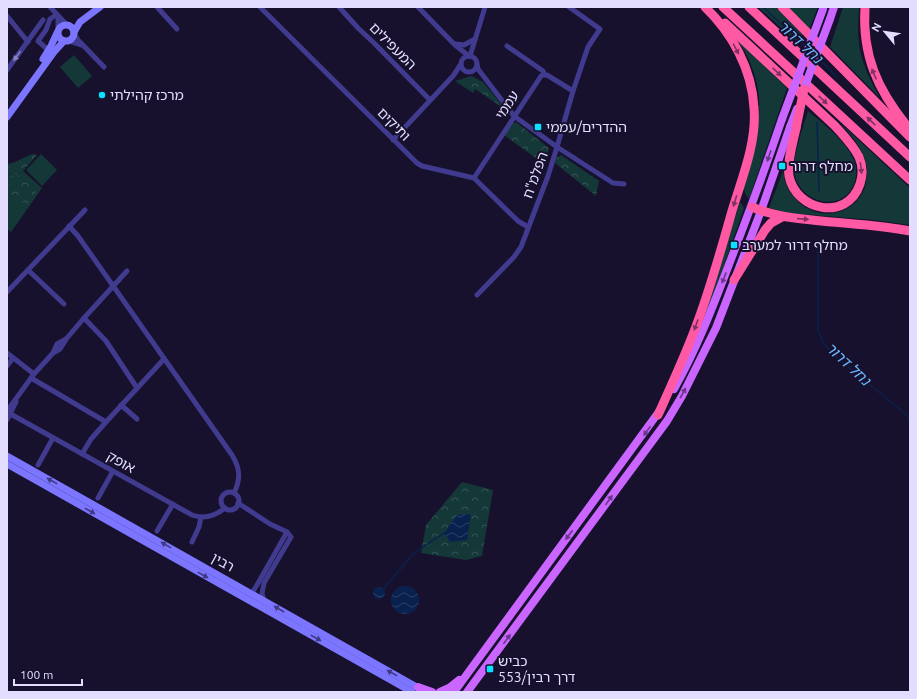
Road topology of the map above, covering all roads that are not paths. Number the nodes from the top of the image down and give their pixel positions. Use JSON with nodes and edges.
{"nodes":[{"id":1,"x":50,"y":7,"type":"edge"},
{"id":2,"x":100,"y":7,"type":"edge"},
{"id":3,"x":157,"y":7,"type":"edge"},
{"id":4,"x":260,"y":7,"type":"edge"},
{"id":5,"x":339,"y":7,"type":"edge"},
{"id":6,"x":418,"y":7,"type":"edge"},
{"id":7,"x":485,"y":7,"type":"edge"},
{"id":8,"x":569,"y":7,"type":"edge"},
{"id":9,"x":706,"y":7,"type":"edge"},
{"id":10,"x":723,"y":7,"type":"edge"},
{"id":11,"x":749,"y":7,"type":"edge"},
{"id":12,"x":782,"y":7,"type":"edge"},
{"id":13,"x":834,"y":7,"type":"edge"},
{"id":14,"x":865,"y":7,"type":"edge"},
{"id":15,"x":823,"y":8,"type":"edge"},
{"id":16,"x":7,"y":16,"type":"edge"},
{"id":17,"x":57,"y":16,"type":"junction"},
{"id":18,"x":43,"y":20,"type":"dead end"},
{"id":19,"x":71,"y":29,"type":"junction"},
{"id":20,"x":177,"y":29,"type":"dead end"},
{"id":21,"x":58,"y":31,"type":"junction"},
{"id":22,"x":476,"y":39,"type":"junction"},
{"id":23,"x":67,"y":41,"type":"junction"},
{"id":24,"x":28,"y":42,"type":"junction"},
{"id":25,"x":455,"y":44,"type":"junction"},
{"id":26,"x":84,"y":46,"type":"junction"},
{"id":27,"x":507,"y":46,"type":"dead end"},
{"id":28,"x":46,"y":48,"type":"dead end"},
{"id":29,"x":469,"y":56,"type":"junction"},
{"id":30,"x":461,"y":62,"type":"junction"},
{"id":31,"x":476,"y":64,"type":"junction"},
{"id":32,"x":104,"y":67,"type":"dead end"},
{"id":33,"x":7,"y":70,"type":"edge"},
{"id":34,"x":468,"y":72,"type":"junction"},
{"id":35,"x":545,"y":74,"type":"junction"},
{"id":36,"x":453,"y":76,"type":"junction"},
{"id":37,"x":487,"y":80,"type":"junction"},
{"id":38,"x":804,"y":89,"type":"joint"},
{"id":39,"x":572,"y":91,"type":"junction"},
{"id":40,"x":430,"y":100,"type":"junction"},
{"id":41,"x":7,"y":109,"type":"edge"},
{"id":42,"x":514,"y":116,"type":"junction"},
{"id":43,"x":7,"y":117,"type":"edge"},
{"id":44,"x":793,"y":127,"type":"junction"},
{"id":45,"x":910,"y":130,"type":"edge"},
{"id":46,"x":910,"y":137,"type":"edge"},
{"id":47,"x":393,"y":140,"type":"junction"},
{"id":48,"x":557,"y":147,"type":"junction"},
{"id":49,"x":910,"y":157,"type":"edge"},
{"id":50,"x":474,"y":178,"type":"junction"},
{"id":51,"x":910,"y":180,"type":"edge"},
{"id":52,"x":624,"y":184,"type":"dead end"},
{"id":53,"x":752,"y":207,"type":"junction"},
{"id":54,"x":85,"y":210,"type":"dead end"},
{"id":55,"x":761,"y":211,"type":"junction"},
{"id":56,"x":782,"y":217,"type":"junction"},
{"id":57,"x":69,"y":226,"type":"junction"},
{"id":58,"x":528,"y":227,"type":"junction"},
{"id":59,"x":910,"y":231,"type":"edge"},
{"id":60,"x":28,"y":270,"type":"junction"},
{"id":61,"x":127,"y":271,"type":"dead end"},
{"id":62,"x":734,"y":280,"type":"junction"},
{"id":63,"x":113,"y":286,"type":"junction"},
{"id":64,"x":7,"y":292,"type":"edge"},
{"id":65,"x":477,"y":295,"type":"dead end"},
{"id":66,"x":64,"y":304,"type":"dead end"},
{"id":67,"x":84,"y":318,"type":"junction"},
{"id":68,"x":7,"y":353,"type":"edge"},
{"id":69,"x":13,"y":358,"type":"junction"},
{"id":70,"x":164,"y":359,"type":"junction"},
{"id":71,"x":7,"y":366,"type":"edge"},
{"id":72,"x":32,"y":376,"type":"junction"},
{"id":73,"x":137,"y":388,"type":"junction"},
{"id":74,"x":121,"y":405,"type":"junction"},
{"id":75,"x":8,"y":412,"type":"edge"},
{"id":76,"x":658,"y":415,"type":"junction"},
{"id":77,"x":7,"y":420,"type":"edge"},
{"id":78,"x":137,"y":420,"type":"dead end"},
{"id":79,"x":106,"y":422,"type":"junction"},
{"id":80,"x":53,"y":438,"type":"junction"},
{"id":81,"x":82,"y":454,"type":"junction"},
{"id":82,"x":7,"y":456,"type":"edge"},
{"id":83,"x":7,"y":464,"type":"edge"},
{"id":84,"x":38,"y":465,"type":"dead end"},
{"id":85,"x":113,"y":471,"type":"junction"},
{"id":86,"x":234,"y":493,"type":"junction"},
{"id":87,"x":98,"y":498,"type":"dead end"},
{"id":88,"x":172,"y":504,"type":"junction"},
{"id":89,"x":237,"y":505,"type":"junction"},
{"id":90,"x":224,"y":508,"type":"junction"},
{"id":91,"x":201,"y":517,"type":"junction"},
{"id":92,"x":157,"y":531,"type":"dead end"},
{"id":93,"x":288,"y":535,"type":"junction"},
{"id":94,"x":192,"y":542,"type":"dead end"},
{"id":95,"x":252,"y":593,"type":"junction"},
{"id":96,"x":264,"y":601,"type":"junction"},
{"id":97,"x":489,"y":664,"type":"junction"},
{"id":98,"x":469,"y":671,"type":"junction"},
{"id":99,"x":415,"y":690,"type":"edge"},
{"id":100,"x":426,"y":692,"type":"edge"},
{"id":101,"x":432,"y":692,"type":"edge"},
{"id":102,"x":440,"y":692,"type":"edge"},
{"id":103,"x":454,"y":692,"type":"edge"},
{"id":104,"x":467,"y":692,"type":"edge"},
{"id":105,"x":472,"y":692,"type":"edge"}],
"edges":[{"from":1,"to":17,"type":"street"},
{"from":2,"to":19,"type":"street"},
{"from":3,"to":20,"type":"street"},
{"from":4,"to":47,"type":"street","name":"ותיקים"},
{"from":5,"to":40,"type":"street","name":"המעפילים"},
{"from":6,"to":25,"type":"street"},
{"from":7,"to":22,"type":"street"},
{"from":8,"to":39,"type":"street","name":"הפלמ\"ח"},
{"from":9,"to":44,"type":"highway","one_way":true},
{"from":9,"to":76,"type":"highway","one_way":true},
{"from":10,"to":51,"type":"highway","one_way":true},
{"from":49,"to":11,"type":"highway","one_way":true},
{"from":12,"to":46,"type":"highway"},
{"from":13,"to":38,"type":"main road","bridge":true},
{"from":45,"to":14,"type":"highway","one_way":true},
{"from":15,"to":53,"type":"main road","one_way":true,"bridge":true},
{"from":16,"to":24,"type":"street"},
{"from":17,"to":19,"type":"street"},
{"from":17,"to":21,"type":"street"},
{"from":17,"to":28,"type":"street"},
{"from":18,"to":24,"type":"street"},
{"from":19,"to":21,"type":"street"},
{"from":19,"to":23,"type":"street"},
{"from":19,"to":26,"type":"street"},
{"from":21,"to":23,"type":"street"},
{"from":21,"to":41,"type":"street"},
{"from":22,"to":25,"type":"street"},
{"from":22,"to":29,"type":"street"},
{"from":23,"to":26,"type":"street"},
{"from":23,"to":43,"type":"street"},
{"from":24,"to":33,"type":"street","one_way":true},
{"from":25,"to":29,"type":"street"},
{"from":25,"to":30,"type":"street"},
{"from":26,"to":32,"type":"street"},
{"from":27,"to":35,"type":"street"},
{"from":29,"to":30,"type":"street"},
{"from":29,"to":31,"type":"street"},
{"from":30,"to":34,"type":"street"},
{"from":30,"to":36,"type":"street"},
{"from":31,"to":34,"type":"street"},
{"from":31,"to":37,"type":"street"},
{"from":34,"to":36,"type":"street"},
{"from":34,"to":37,"type":"street"},
{"from":35,"to":39,"type":"street"},
{"from":35,"to":42,"type":"street","name":"עממי"},
{"from":36,"to":40,"type":"street"},
{"from":37,"to":42,"type":"street"},
{"from":38,"to":44,"type":"highway","bridge":true},
{"from":39,"to":48,"type":"street","name":"הפלמ\"ח"},
{"from":40,"to":47,"type":"street"},
{"from":42,"to":48,"type":"street"},
{"from":42,"to":50,"type":"street","name":"עממי"},
{"from":44,"to":55,"type":"main road"},
{"from":47,"to":50,"type":"street","name":"ותיקים"},
{"from":48,"to":52,"type":"street"},
{"from":48,"to":58,"type":"street","name":"הפלמ\"ח"},
{"from":50,"to":58,"type":"street"},
{"from":53,"to":55,"type":"highway"},
{"from":53,"to":76,"type":"main road","one_way":true},
{"from":54,"to":57,"type":"street"},
{"from":55,"to":56,"type":"highway"},
{"from":55,"to":62,"type":"main road"},
{"from":56,"to":59,"type":"highway","one_way":true},
{"from":56,"to":62,"type":"highway"},
{"from":57,"to":60,"type":"street"},
{"from":57,"to":63,"type":"street"},
{"from":58,"to":65,"type":"street","name":"הפלמ\"ח"},
{"from":60,"to":64,"type":"street"},
{"from":60,"to":66,"type":"street"},
{"from":61,"to":63,"type":"street"},
{"from":97,"to":62,"type":"main road","one_way":true},
{"from":63,"to":67,"type":"street"},
{"from":63,"to":70,"type":"street"},
{"from":67,"to":72,"type":"street"},
{"from":67,"to":73,"type":"street"},
{"from":68,"to":69,"type":"street"},
{"from":69,"to":71,"type":"street"},
{"from":69,"to":72,"type":"street"},
{"from":70,"to":73,"type":"street"},
{"from":70,"to":86,"type":"street"},
{"from":72,"to":75,"type":"street"},
{"from":72,"to":79,"type":"street"},
{"from":73,"to":74,"type":"street"},
{"from":74,"to":78,"type":"street"},
{"from":74,"to":79,"type":"street"},
{"from":75,"to":77,"type":"street"},
{"from":75,"to":80,"type":"street","name":"אופק"},
{"from":76,"to":98,"type":"main road","one_way":true},
{"from":79,"to":81,"type":"street"},
{"from":80,"to":81,"type":"street","name":"אופק"},
{"from":80,"to":84,"type":"street"},
{"from":81,"to":85,"type":"street","name":"אופק"},
{"from":95,"to":82,"type":"street","name":"רבין","one_way":true},
{"from":83,"to":99,"type":"street","name":"רבין","one_way":true},
{"from":85,"to":87,"type":"street"},
{"from":85,"to":88,"type":"street","name":"אופק"},
{"from":86,"to":89,"type":"street"},
{"from":86,"to":90,"type":"street"},
{"from":88,"to":91,"type":"street","name":"אופק"},
{"from":88,"to":92,"type":"street"},
{"from":89,"to":90,"type":"street"},
{"from":89,"to":93,"type":"street"},
{"from":90,"to":91,"type":"street"},
{"from":91,"to":94,"type":"street"},
{"from":93,"to":95,"type":"street"},
{"from":93,"to":96,"type":"street"},
{"from":95,"to":96,"type":"street","name":"רבין"},
{"from":99,"to":96,"type":"street","name":"רבין","one_way":true},
{"from":97,"to":104,"type":"main road"},
{"from":97,"to":105,"type":"street"},
{"from":98,"to":102,"type":"main road"},
{"from":98,"to":103,"type":"main road"},
{"from":99,"to":100,"type":"street","name":"רבין"},
{"from":99,"to":101,"type":"main road"}]}
